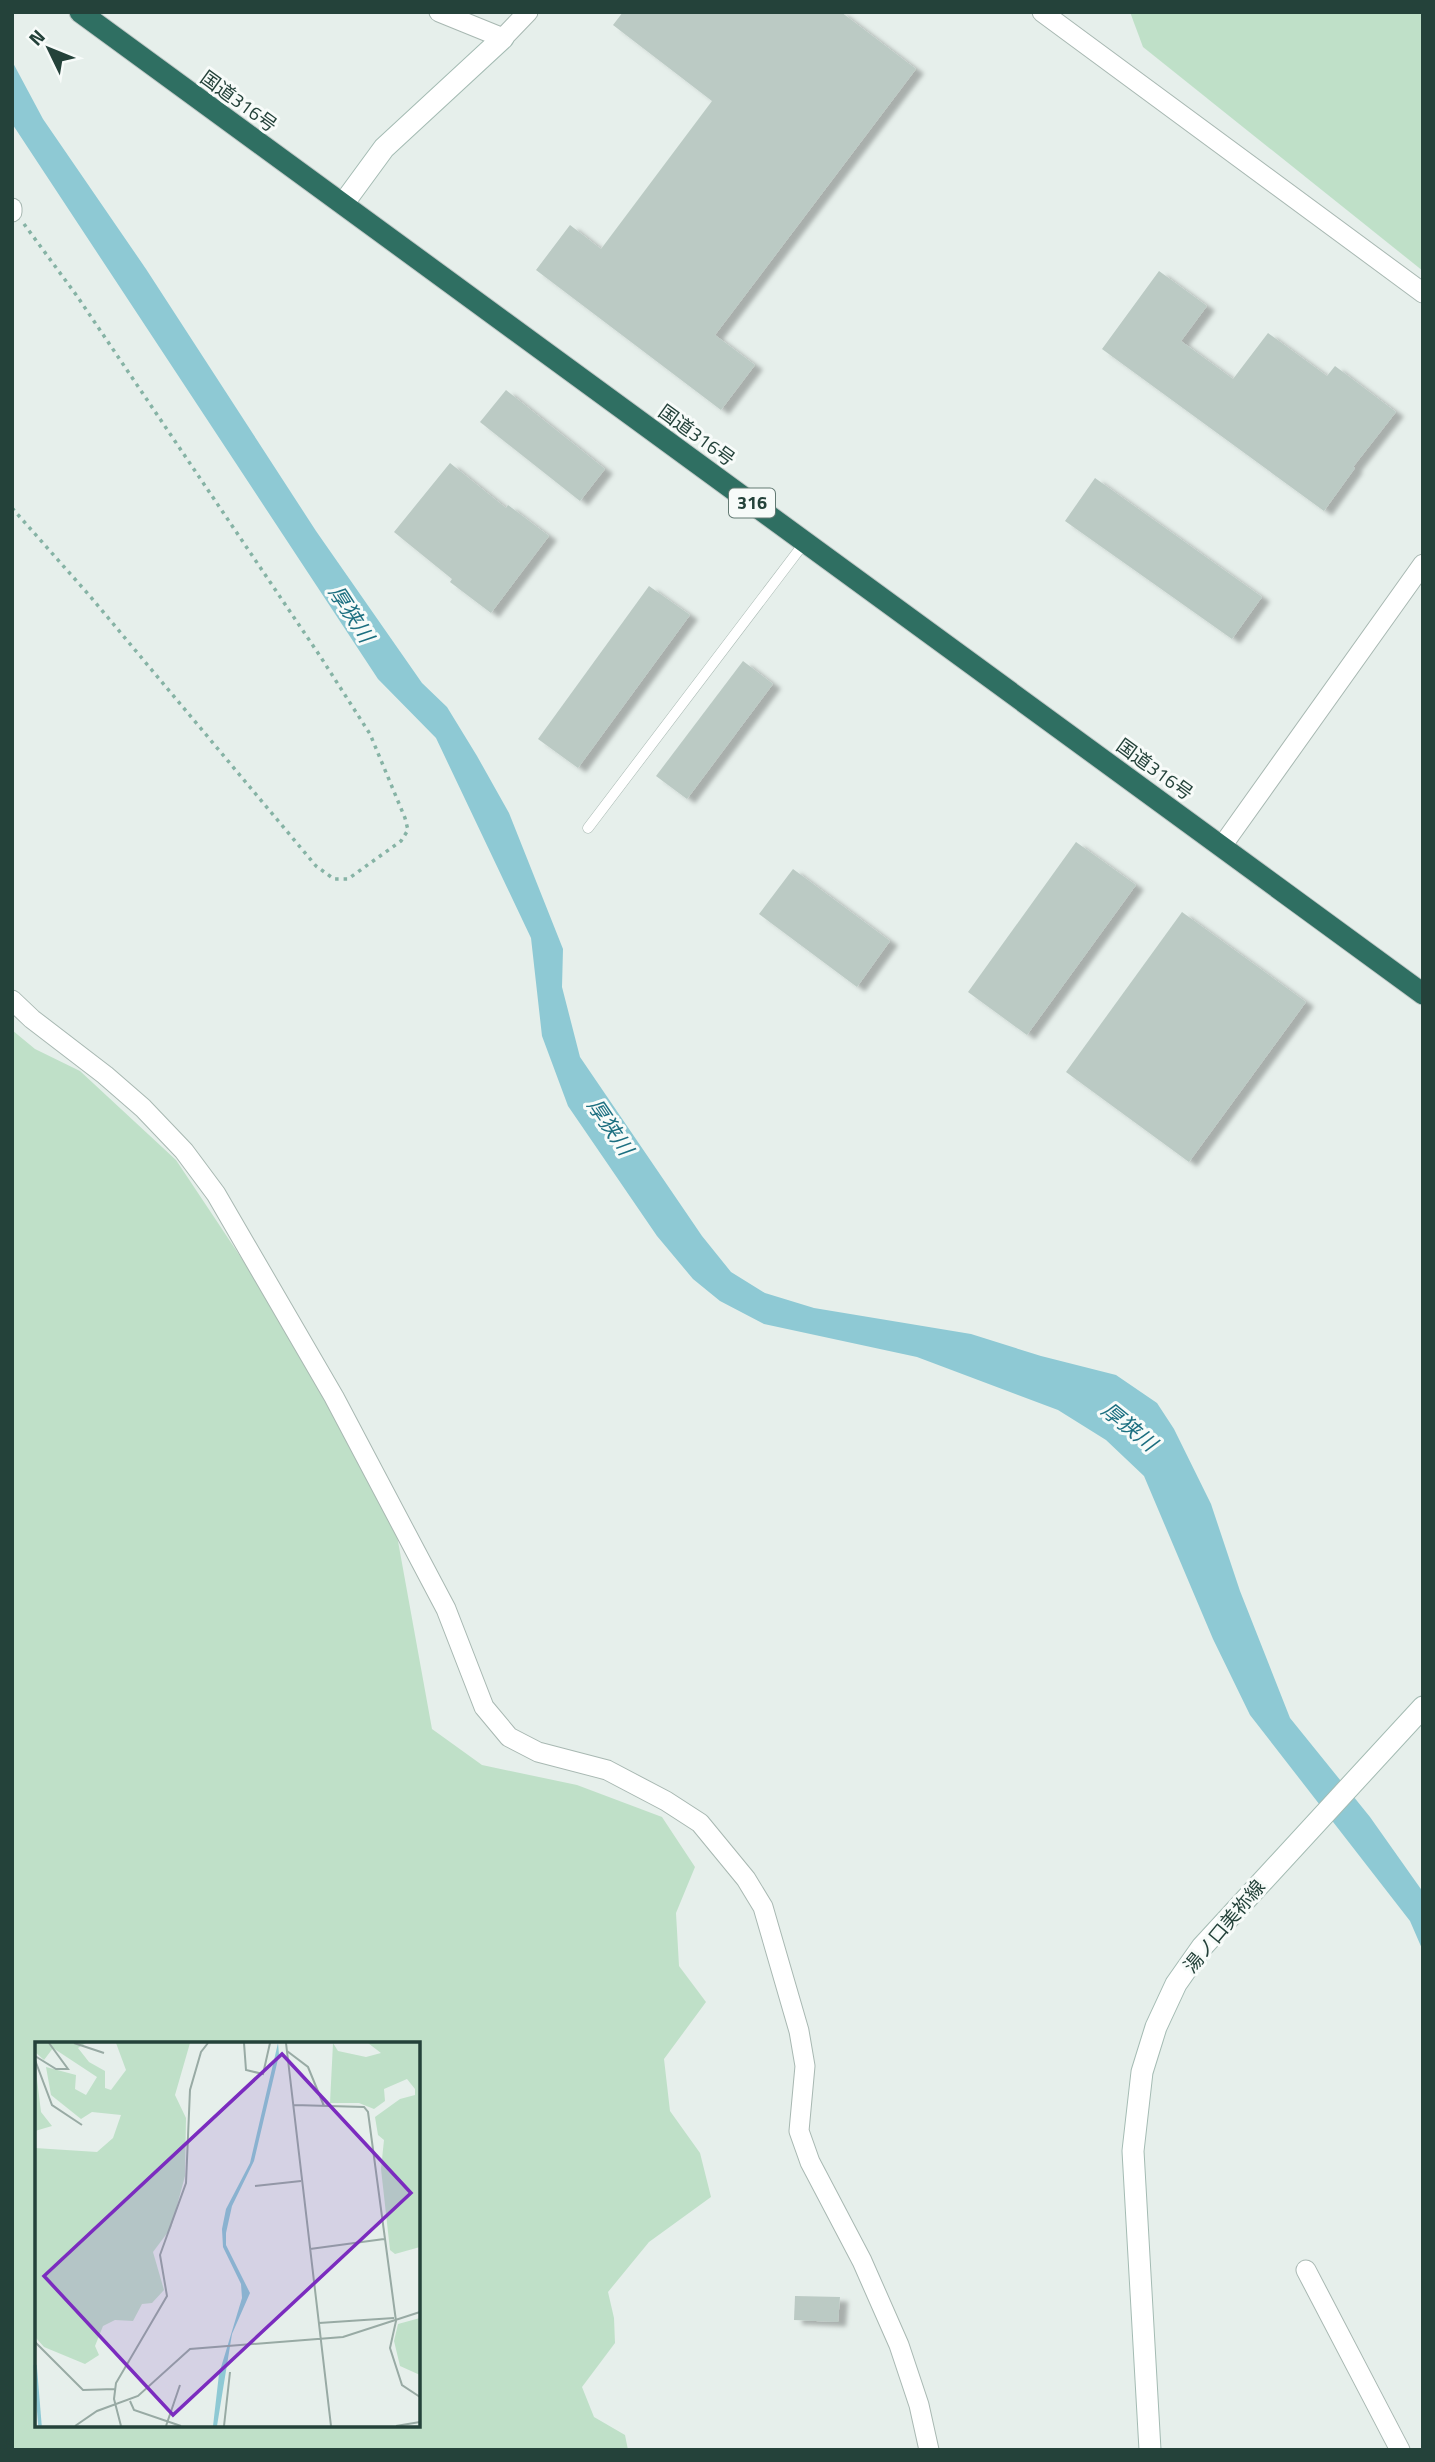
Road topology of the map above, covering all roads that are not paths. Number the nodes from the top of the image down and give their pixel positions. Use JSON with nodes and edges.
{"nodes":[{"id":1,"x":80,"y":12,"type":"edge"},
{"id":2,"x":439,"y":12,"type":"edge"},
{"id":3,"x":528,"y":12,"type":"edge"},
{"id":4,"x":1042,"y":12,"type":"edge"},
{"id":5,"x":503,"y":37,"type":"junction"},
{"id":6,"x":343,"y":204,"type":"junction"},
{"id":7,"x":1423,"y":293,"type":"edge"},
{"id":8,"x":805,"y":542,"type":"junction"},
{"id":9,"x":1423,"y":564,"type":"edge"},
{"id":10,"x":588,"y":828,"type":"dead end"},
{"id":11,"x":1222,"y":846,"type":"junction"},
{"id":12,"x":1423,"y":994,"type":"edge"},
{"id":13,"x":12,"y":1000,"type":"edge"},
{"id":14,"x":1423,"y":1707,"type":"edge"},
{"id":15,"x":1306,"y":2270,"type":"dead end"},
{"id":16,"x":929,"y":2450,"type":"edge"},
{"id":17,"x":1150,"y":2450,"type":"edge"},
{"id":18,"x":1400,"y":2450,"type":"edge"}],
"edges":[{"from":1,"to":6,"type":"highway","name":"国道316号","number":"316"},
{"from":2,"to":5,"type":"street"},
{"from":3,"to":5,"type":"street"},
{"from":4,"to":7,"type":"street"},
{"from":5,"to":6,"type":"main road"},
{"from":6,"to":8,"type":"highway","name":"国道316号","number":"316"},
{"from":8,"to":10,"type":"lane"},
{"from":8,"to":11,"type":"highway","name":"国道316号","number":"316"},
{"from":9,"to":11,"type":"street"},
{"from":11,"to":12,"type":"highway","name":"国道316号","number":"316"},
{"from":13,"to":16,"type":"street"},
{"from":14,"to":17,"type":"main road","name":"湯ノ口美祢線"},
{"from":15,"to":18,"type":"street"}]}
